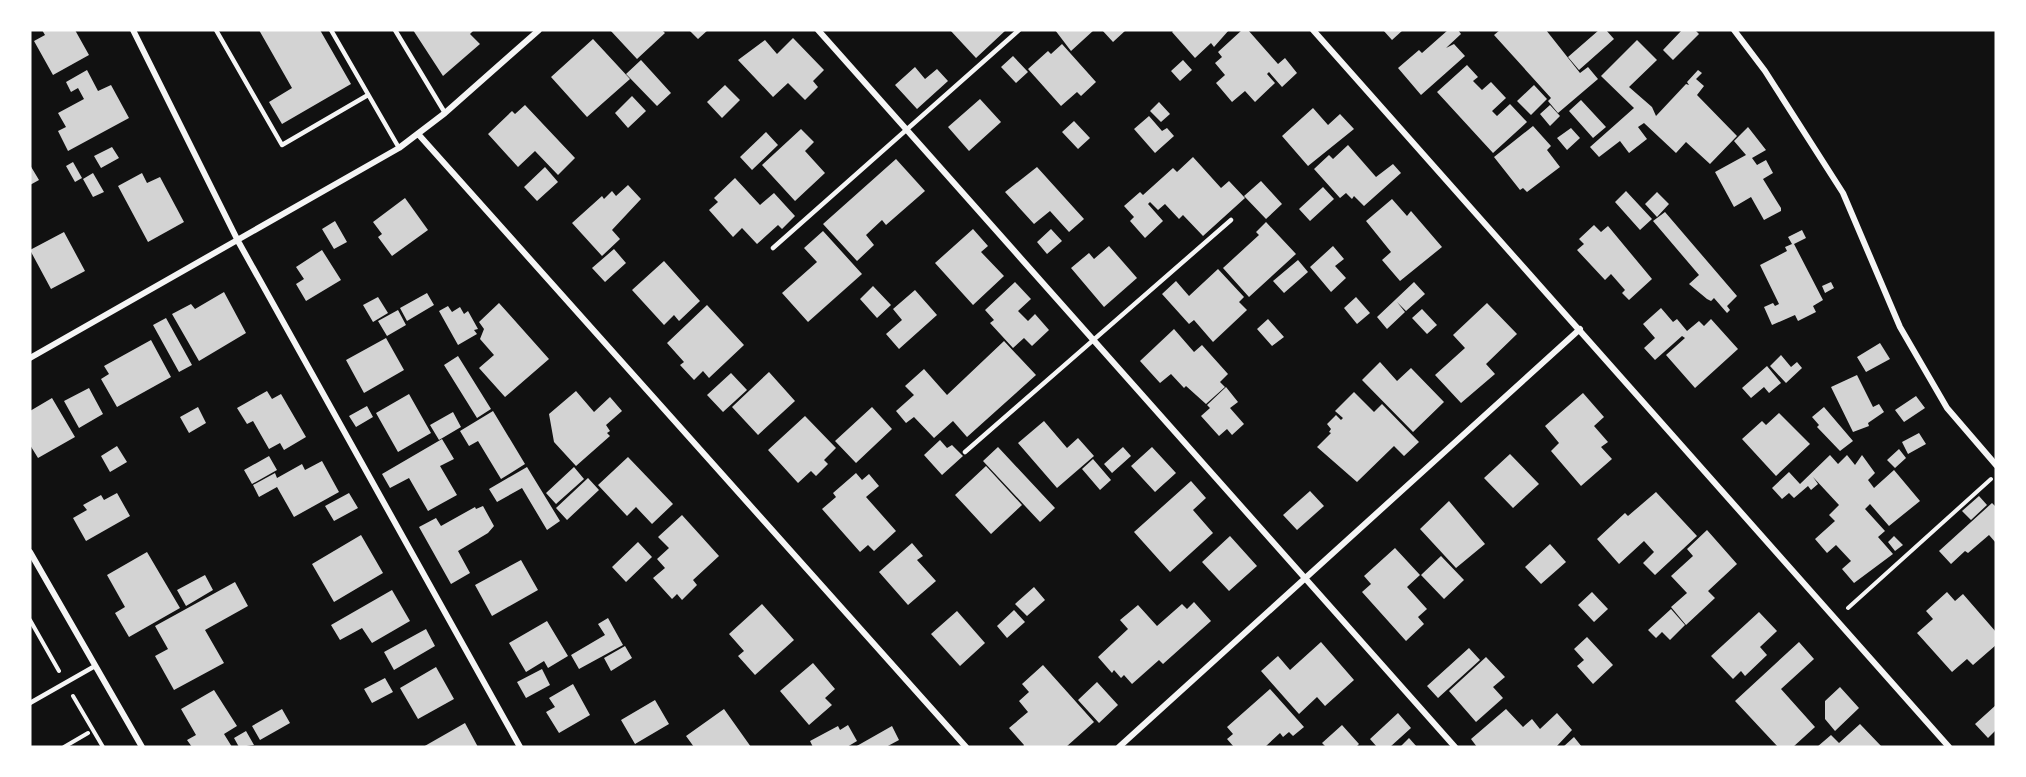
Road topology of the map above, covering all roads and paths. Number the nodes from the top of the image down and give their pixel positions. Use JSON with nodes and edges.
{"nodes":[{"id":1,"x":133,"y":30,"type":"edge"},
{"id":2,"x":216,"y":30,"type":"edge"},
{"id":3,"x":331,"y":30,"type":"edge"},
{"id":4,"x":395,"y":30,"type":"edge"},
{"id":5,"x":539,"y":30,"type":"edge"},
{"id":6,"x":818,"y":30,"type":"edge"},
{"id":7,"x":1019,"y":30,"type":"edge"},
{"id":8,"x":1313,"y":30,"type":"edge"},
{"id":9,"x":1734,"y":30,"type":"edge"},
{"id":10,"x":368,"y":95,"type":"junction"},
{"id":11,"x":445,"y":113,"type":"junction"},
{"id":12,"x":908,"y":130,"type":"junction"},
{"id":13,"x":420,"y":135,"type":"junction"},
{"id":14,"x":399,"y":148,"type":"junction"},
{"id":15,"x":1231,"y":220,"type":"dead end"},
{"id":16,"x":238,"y":241,"type":"junction"},
{"id":17,"x":773,"y":248,"type":"dead end"},
{"id":18,"x":1580,"y":329,"type":"junction"},
{"id":19,"x":1093,"y":339,"type":"junction"},
{"id":20,"x":30,"y":358,"type":"edge"},
{"id":21,"x":965,"y":452,"type":"dead end"},
{"id":22,"x":1996,"y":465,"type":"edge"},
{"id":23,"x":1996,"y":474,"type":"edge"},
{"id":24,"x":30,"y":552,"type":"edge"},
{"id":25,"x":1305,"y":580,"type":"junction"},
{"id":26,"x":1836,"y":619,"type":"junction"},
{"id":27,"x":95,"y":666,"type":"junction"},
{"id":28,"x":30,"y":703,"type":"edge"},
{"id":29,"x":88,"y":733,"type":"dead end"},
{"id":30,"x":64,"y":747,"type":"edge"},
{"id":31,"x":142,"y":747,"type":"edge"},
{"id":32,"x":520,"y":747,"type":"edge"},
{"id":33,"x":966,"y":747,"type":"edge"},
{"id":34,"x":1119,"y":747,"type":"edge"},
{"id":35,"x":1455,"y":747,"type":"edge"},
{"id":36,"x":1949,"y":747,"type":"edge"}],
"edges":[{"from":1,"to":16,"type":"street"},
{"from":2,"to":10,"type":"lane"},
{"from":3,"to":10,"type":"lane"},
{"from":4,"to":11,"type":"lane"},
{"from":5,"to":11,"type":"street"},
{"from":6,"to":12,"type":"street"},
{"from":7,"to":12,"type":"lane"},
{"from":8,"to":18,"type":"street"},
{"from":9,"to":22,"type":"street"},
{"from":10,"to":14,"type":"lane"},
{"from":11,"to":13,"type":"street"},
{"from":12,"to":17,"type":"lane"},
{"from":12,"to":19,"type":"street"},
{"from":13,"to":14,"type":"street"},
{"from":13,"to":33,"type":"street"},
{"from":14,"to":16,"type":"street"},
{"from":15,"to":19,"type":"lane"},
{"from":16,"to":20,"type":"street"},
{"from":16,"to":32,"type":"street"},
{"from":18,"to":25,"type":"street"},
{"from":18,"to":26,"type":"street"},
{"from":19,"to":21,"type":"lane"},
{"from":19,"to":25,"type":"street"},
{"from":23,"to":26,"type":"path"},
{"from":24,"to":27,"type":"street"},
{"from":25,"to":34,"type":"street"},
{"from":25,"to":35,"type":"street"},
{"from":26,"to":36,"type":"street"},
{"from":27,"to":28,"type":"lane"},
{"from":27,"to":31,"type":"street"},
{"from":29,"to":30,"type":"path"}]}
